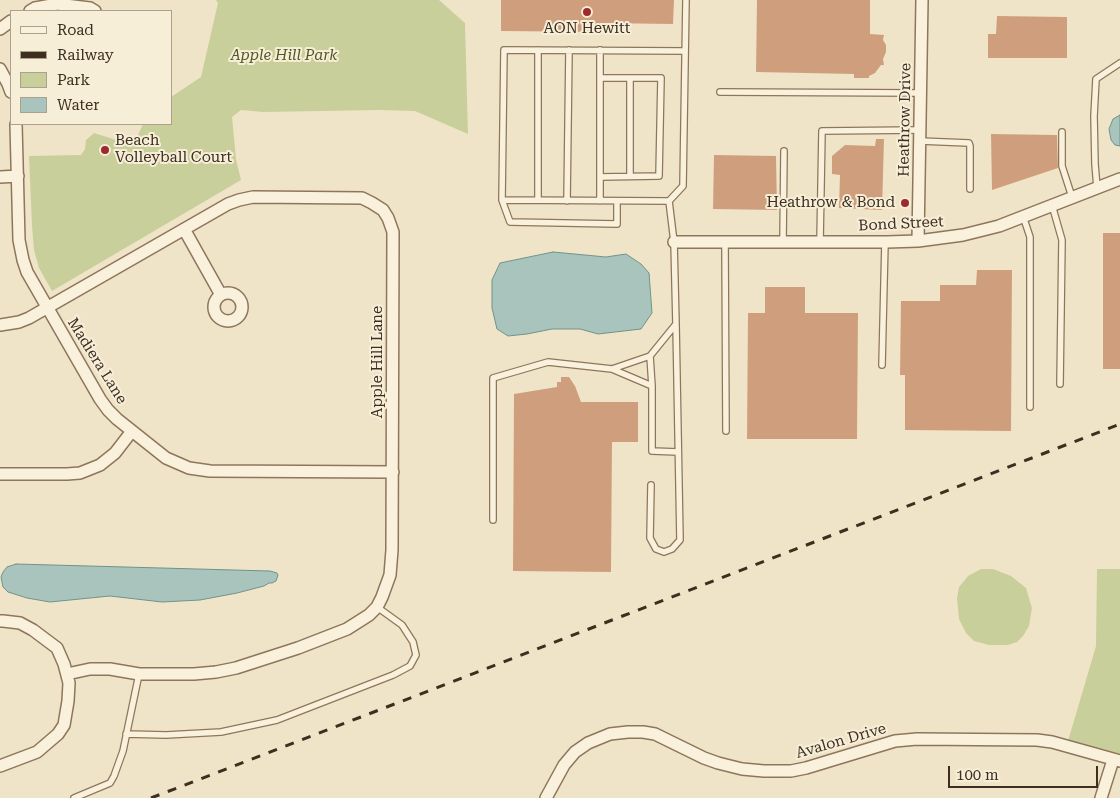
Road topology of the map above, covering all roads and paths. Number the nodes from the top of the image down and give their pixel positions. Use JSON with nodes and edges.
{"nodes":[{"id":1,"x":686,"y":0,"type":"edge"},
{"id":2,"x":922,"y":0,"type":"edge"},
{"id":3,"x":32,"y":10,"type":"edge"},
{"id":4,"x":93,"y":10,"type":"edge"},
{"id":5,"x":538,"y":50,"type":"junction"},
{"id":6,"x":569,"y":50,"type":"junction"},
{"id":7,"x":600,"y":50,"type":"junction"},
{"id":8,"x":684,"y":51,"type":"junction"},
{"id":9,"x":1120,"y":63,"type":"edge"},
{"id":10,"x":0,"y":69,"type":"edge"},
{"id":11,"x":600,"y":78,"type":"junction"},
{"id":12,"x":630,"y":78,"type":"junction"},
{"id":13,"x":10,"y":89,"type":"edge"},
{"id":14,"x":720,"y":92,"type":"dead end"},
{"id":15,"x":920,"y":94,"type":"junction"},
{"id":16,"x":16,"y":125,"type":"edge"},
{"id":17,"x":1062,"y":132,"type":"dead end"},
{"id":18,"x":920,"y":136,"type":"junction"},
{"id":19,"x":784,"y":151,"type":"dead end"},
{"id":20,"x":18,"y":176,"type":"junction"},
{"id":21,"x":630,"y":176,"type":"junction"},
{"id":22,"x":0,"y":177,"type":"edge"},
{"id":23,"x":600,"y":177,"type":"junction"},
{"id":24,"x":1120,"y":179,"type":"edge"},
{"id":25,"x":1097,"y":188,"type":"junction"},
{"id":26,"x":970,"y":189,"type":"dead end"},
{"id":27,"x":1072,"y":197,"type":"junction"},
{"id":28,"x":502,"y":200,"type":"junction"},
{"id":29,"x":538,"y":200,"type":"junction"},
{"id":30,"x":567,"y":200,"type":"junction"},
{"id":31,"x":600,"y":201,"type":"junction"},
{"id":32,"x":617,"y":201,"type":"junction"},
{"id":33,"x":669,"y":201,"type":"junction"},
{"id":34,"x":1052,"y":205,"type":"junction"},
{"id":35,"x":1023,"y":216,"type":"junction"},
{"id":36,"x":184,"y":229,"type":"junction"},
{"id":37,"x":918,"y":241,"type":"junction"},
{"id":38,"x":674,"y":242,"type":"junction"},
{"id":39,"x":725,"y":242,"type":"junction"},
{"id":40,"x":783,"y":242,"type":"junction"},
{"id":41,"x":820,"y":242,"type":"junction"},
{"id":42,"x":885,"y":242,"type":"junction"},
{"id":43,"x":221,"y":295,"type":"dead end"},
{"id":44,"x":47,"y":308,"type":"junction"},
{"id":45,"x":676,"y":324,"type":"junction"},
{"id":46,"x":0,"y":325,"type":"edge"},
{"id":47,"x":650,"y":356,"type":"junction"},
{"id":48,"x":882,"y":365,"type":"dead end"},
{"id":49,"x":612,"y":368,"type":"junction"},
{"id":50,"x":1060,"y":384,"type":"dead end"},
{"id":51,"x":652,"y":386,"type":"junction"},
{"id":52,"x":1030,"y":408,"type":"dead end"},
{"id":53,"x":132,"y":431,"type":"junction"},
{"id":54,"x":726,"y":432,"type":"dead end"},
{"id":55,"x":678,"y":452,"type":"junction"},
{"id":56,"x":393,"y":472,"type":"junction"},
{"id":57,"x":0,"y":474,"type":"edge"},
{"id":58,"x":651,"y":484,"type":"dead end"},
{"id":59,"x":493,"y":520,"type":"dead end"},
{"id":60,"x":377,"y":607,"type":"junction"},
{"id":61,"x":0,"y":621,"type":"edge"},
{"id":62,"x":67,"y":674,"type":"junction"},
{"id":63,"x":139,"y":674,"type":"junction"},
{"id":64,"x":126,"y":734,"type":"junction"},
{"id":65,"x":1117,"y":761,"type":"edge"},
{"id":66,"x":0,"y":766,"type":"edge"},
{"id":67,"x":74,"y":798,"type":"edge"},
{"id":68,"x":546,"y":798,"type":"edge"},
{"id":69,"x":1101,"y":798,"type":"edge"}],
"edges":[{"from":1,"to":8,"type":"lane"},
{"from":2,"to":15,"type":"street","name":"Heathrow Drive"},
{"from":3,"to":4,"type":"street"},
{"from":5,"to":6,"type":"lane"},
{"from":5,"to":28,"type":"lane"},
{"from":5,"to":29,"type":"lane"},
{"from":6,"to":7,"type":"lane"},
{"from":6,"to":30,"type":"lane"},
{"from":7,"to":8,"type":"lane"},
{"from":7,"to":11,"type":"lane"},
{"from":8,"to":33,"type":"lane"},
{"from":9,"to":25,"type":"lane"},
{"from":10,"to":13,"type":"street"},
{"from":11,"to":12,"type":"lane"},
{"from":11,"to":23,"type":"lane"},
{"from":12,"to":21,"type":"lane"},
{"from":12,"to":21,"type":"lane"},
{"from":14,"to":15,"type":"lane"},
{"from":15,"to":18,"type":"street","name":"Heathrow Drive"},
{"from":16,"to":20,"type":"street","name":"Madiera Lane"},
{"from":17,"to":27,"type":"lane"},
{"from":18,"to":26,"type":"lane"},
{"from":18,"to":37,"type":"street","name":"Heathrow Drive"},
{"from":18,"to":41,"type":"lane"},
{"from":19,"to":40,"type":"lane"},
{"from":20,"to":22,"type":"street"},
{"from":20,"to":44,"type":"street","name":"Madiera Lane"},
{"from":21,"to":23,"type":"lane"},
{"from":23,"to":31,"type":"lane"},
{"from":24,"to":25,"type":"street","name":"Bond Street"},
{"from":25,"to":27,"type":"street","name":"Bond Street"},
{"from":27,"to":34,"type":"street","name":"Bond Street"},
{"from":28,"to":29,"type":"lane"},
{"from":28,"to":32,"type":"lane"},
{"from":29,"to":30,"type":"lane"},
{"from":30,"to":31,"type":"lane"},
{"from":31,"to":32,"type":"lane"},
{"from":32,"to":33,"type":"lane"},
{"from":33,"to":38,"type":"lane"},
{"from":34,"to":35,"type":"street","name":"Bond Street"},
{"from":34,"to":50,"type":"lane"},
{"from":35,"to":37,"type":"street","name":"Bond Street"},
{"from":35,"to":52,"type":"lane"},
{"from":36,"to":43,"type":"street"},
{"from":36,"to":44,"type":"street","name":"Apple Hill Lane"},
{"from":36,"to":56,"type":"street","name":"Apple Hill Lane"},
{"from":37,"to":42,"type":"street","name":"Bond Street"},
{"from":38,"to":39,"type":"street","name":"Bond Street"},
{"from":38,"to":45,"type":"lane"},
{"from":39,"to":40,"type":"street","name":"Bond Street"},
{"from":39,"to":54,"type":"lane"},
{"from":40,"to":41,"type":"street","name":"Bond Street"},
{"from":41,"to":42,"type":"street","name":"Bond Street"},
{"from":42,"to":48,"type":"lane"},
{"from":44,"to":46,"type":"street","name":"Apple Hill Lane"},
{"from":44,"to":53,"type":"street","name":"Madiera Lane"},
{"from":45,"to":47,"type":"lane"},
{"from":45,"to":55,"type":"lane"},
{"from":47,"to":49,"type":"lane"},
{"from":47,"to":51,"type":"lane"},
{"from":49,"to":51,"type":"lane"},
{"from":49,"to":59,"type":"lane"},
{"from":51,"to":55,"type":"lane"},
{"from":53,"to":56,"type":"street","name":"Madiera Lane"},
{"from":53,"to":57,"type":"street"},
{"from":55,"to":58,"type":"lane"},
{"from":56,"to":60,"type":"street","name":"Apple Hill Lane"},
{"from":60,"to":63,"type":"street","name":"Apple Hill Lane"},
{"from":60,"to":64,"type":"lane"},
{"from":61,"to":62,"type":"street"},
{"from":62,"to":63,"type":"street","name":"Apple Hill Lane"},
{"from":62,"to":66,"type":"street"},
{"from":63,"to":64,"type":"lane"},
{"from":64,"to":67,"type":"lane"},
{"from":65,"to":68,"type":"street","name":"Avalon Drive"},
{"from":65,"to":69,"type":"street"}]}
